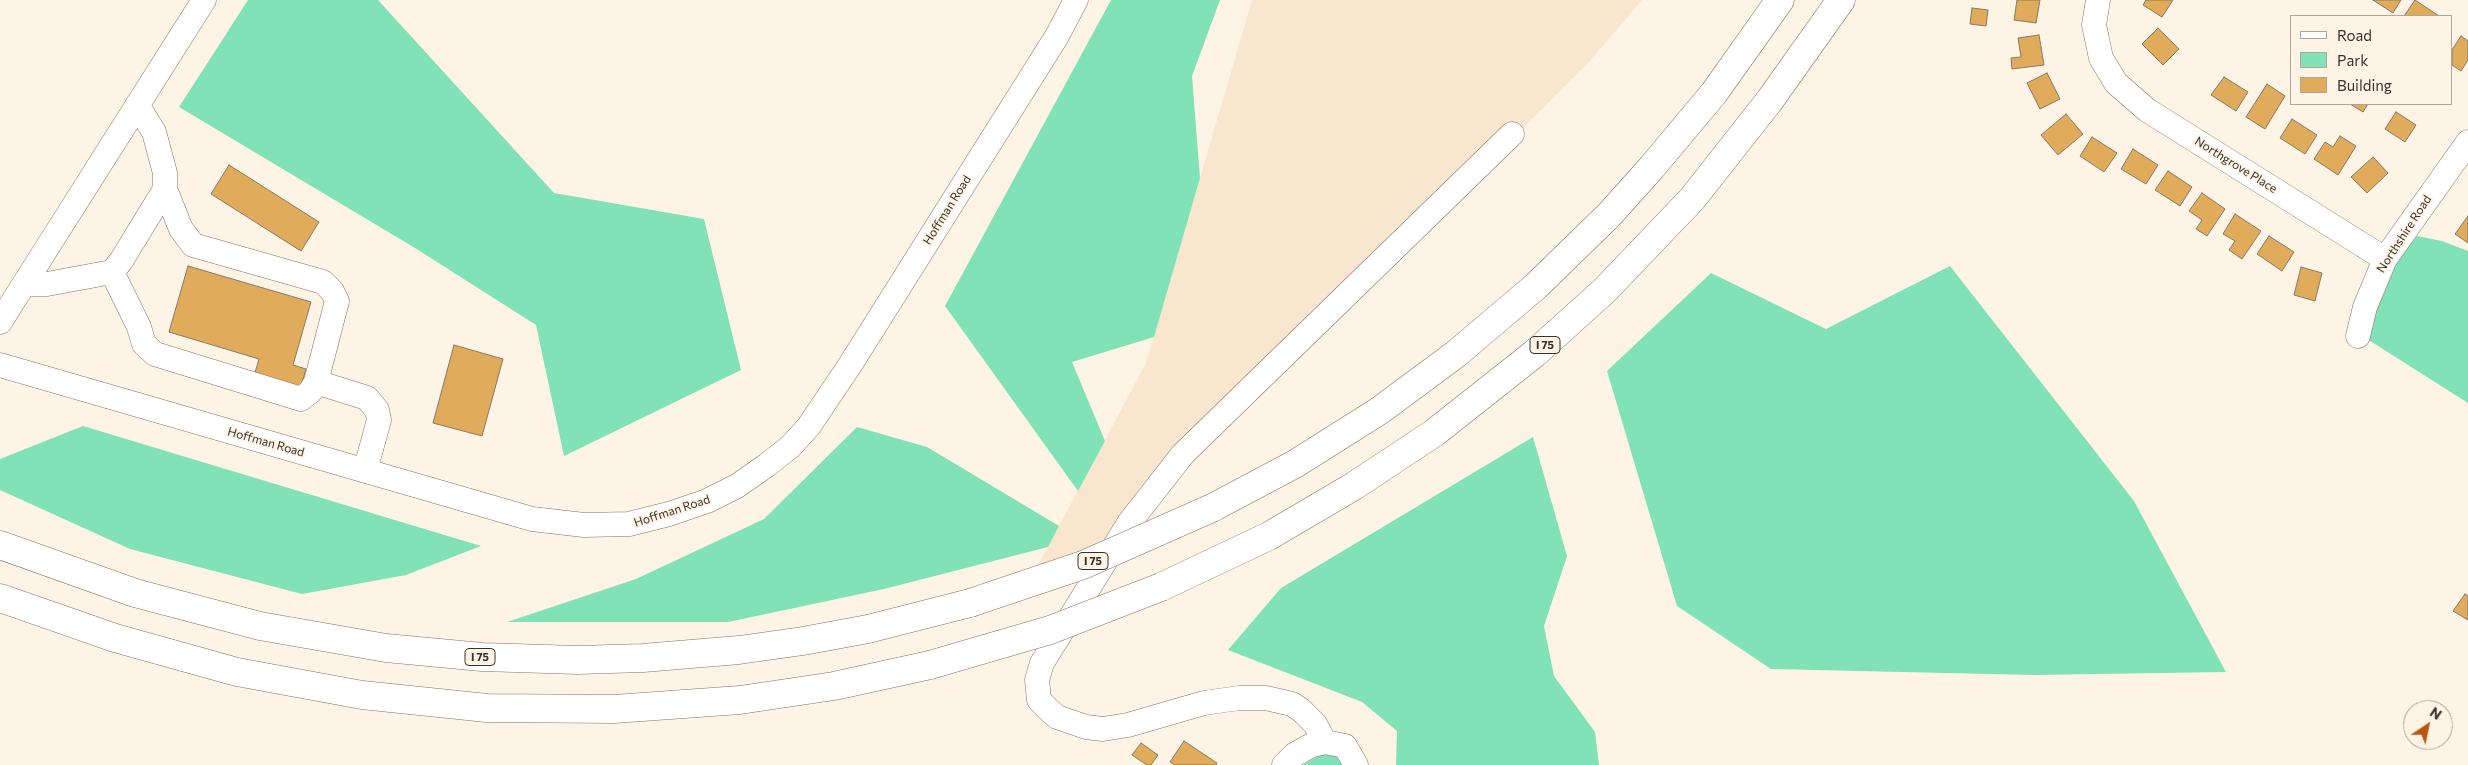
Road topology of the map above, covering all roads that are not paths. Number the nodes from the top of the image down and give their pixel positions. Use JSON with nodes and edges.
{"nodes":[{"id":1,"x":204,"y":0,"type":"edge"},
{"id":2,"x":1076,"y":0,"type":"edge"},
{"id":3,"x":1780,"y":0,"type":"edge"},
{"id":4,"x":1840,"y":0,"type":"edge"},
{"id":5,"x":2098,"y":0,"type":"edge"},
{"id":6,"x":137,"y":105,"type":"junction"},
{"id":7,"x":1512,"y":134,"type":"dead end"},
{"id":8,"x":2468,"y":142,"type":"edge"},
{"id":9,"x":165,"y":190,"type":"junction"},
{"id":10,"x":2385,"y":259,"type":"junction"},
{"id":11,"x":112,"y":272,"type":"junction"},
{"id":12,"x":24,"y":284,"type":"junction"},
{"id":13,"x":0,"y":322,"type":"edge"},
{"id":14,"x":2358,"y":336,"type":"dead end"},
{"id":15,"x":0,"y":365,"type":"edge"},
{"id":16,"x":316,"y":382,"type":"junction"},
{"id":17,"x":365,"y":471,"type":"junction"},
{"id":18,"x":0,"y":545,"type":"edge"},
{"id":19,"x":0,"y":598,"type":"edge"},
{"id":20,"x":1326,"y":742,"type":"junction"},
{"id":21,"x":1284,"y":765,"type":"edge"},
{"id":22,"x":1356,"y":765,"type":"edge"}],
"edges":[{"from":1,"to":6,"type":"street"},
{"from":2,"to":17,"type":"street","name":"Hoffman Road"},
{"from":3,"to":18,"type":"highway","number":"I 75","bridge":true},
{"from":4,"to":19,"type":"highway","number":"I 75","bridge":true},
{"from":5,"to":10,"type":"street","name":"Northgrove Place"},
{"from":6,"to":9,"type":"street"},
{"from":6,"to":12,"type":"street"},
{"from":7,"to":20,"type":"street"},
{"from":8,"to":10,"type":"street","name":"Northshire Road"},
{"from":9,"to":11,"type":"street"},
{"from":9,"to":16,"type":"street"},
{"from":10,"to":14,"type":"street","name":"Northshire Road"},
{"from":11,"to":12,"type":"street"},
{"from":11,"to":16,"type":"street"},
{"from":12,"to":13,"type":"street"},
{"from":15,"to":17,"type":"street","name":"Hoffman Road"},
{"from":16,"to":17,"type":"street"},
{"from":20,"to":21,"type":"street"},
{"from":20,"to":22,"type":"street"}]}
